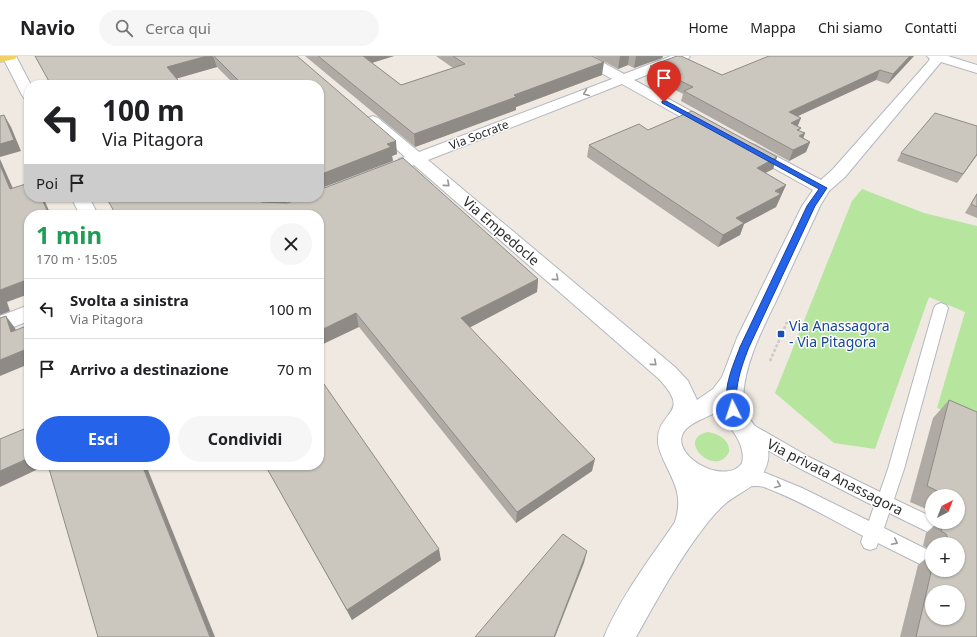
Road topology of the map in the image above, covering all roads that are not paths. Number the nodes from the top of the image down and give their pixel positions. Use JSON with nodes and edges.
{"nodes":[{"id":1,"x":10,"y":56,"type":"edge"},
{"id":2,"x":581,"y":56,"type":"edge"},
{"id":3,"x":683,"y":56,"type":"edge"},
{"id":4,"x":936,"y":56,"type":"edge"},
{"id":5,"x":0,"y":58,"type":"edge"},
{"id":6,"x":977,"y":69,"type":"edge"},
{"id":7,"x":622,"y":79,"type":"junction"},
{"id":8,"x":24,"y":85,"type":"edge"},
{"id":9,"x":360,"y":111,"type":"edge"},
{"id":10,"x":721,"y":133,"type":"edge"},
{"id":11,"x":735,"y":141,"type":"edge"},
{"id":12,"x":417,"y":159,"type":"junction"},
{"id":13,"x":390,"y":169,"type":"edge"},
{"id":14,"x":823,"y":188,"type":"junction"},
{"id":15,"x":941,"y":308,"type":"dead end"},
{"id":16,"x":24,"y":315,"type":"edge"},
{"id":17,"x":0,"y":324,"type":"edge"},
{"id":18,"x":734,"y":376,"type":"junction"},
{"id":19,"x":688,"y":415,"type":"junction"},
{"id":20,"x":742,"y":428,"type":"junction"},
{"id":21,"x":674,"y":455,"type":"junction"},
{"id":22,"x":739,"y":480,"type":"junction"},
{"id":23,"x":884,"y":503,"type":"junction"},
{"id":24,"x":925,"y":523,"type":"edge"},
{"id":25,"x":686,"y":529,"type":"junction"},
{"id":26,"x":872,"y":537,"type":"junction"},
{"id":27,"x":920,"y":555,"type":"dead end"},
{"id":28,"x":619,"y":637,"type":"edge"}],
"edges":[{"from":1,"to":5,"type":"main road"},
{"from":1,"to":8,"type":"street"},
{"from":2,"to":7,"type":"street"},
{"from":3,"to":7,"type":"street","name":"Via Socrate"},
{"from":4,"to":6,"type":"street"},
{"from":4,"to":14,"type":"street","name":"Via privata Anassagora"},
{"from":7,"to":10,"type":"street"},
{"from":7,"to":12,"type":"street","name":"Via Socrate","one_way":true},
{"from":9,"to":12,"type":"street","name":"Via Empedocle"},
{"from":11,"to":14,"type":"street"},
{"from":12,"to":13,"type":"street","name":"Via Socrate"},
{"from":12,"to":19,"type":"street","name":"Via Empedocle","one_way":true},
{"from":14,"to":18,"type":"street","name":"Via privata Anassagora"},
{"from":15,"to":23,"type":"lane"},
{"from":16,"to":17,"type":"street"},
{"from":18,"to":19,"type":"street","name":"Via privata Anassagora"},
{"from":18,"to":20,"type":"street","name":"Via privata Anassagora"},
{"from":19,"to":20,"type":"street","name":"Via privata Anassagora"},
{"from":19,"to":21,"type":"street","name":"Via privata Anassagora"},
{"from":20,"to":22,"type":"street","name":"Via privata Anassagora"},
{"from":20,"to":23,"type":"lane","name":"Via privata Anassagora"},
{"from":21,"to":22,"type":"street"},
{"from":21,"to":25,"type":"street","name":"Via privata Anassagora"},
{"from":22,"to":25,"type":"street","name":"Via privata Anassagora"},
{"from":22,"to":26,"type":"lane","one_way":true},
{"from":23,"to":24,"type":"lane","name":"Via privata Anassagora"},
{"from":23,"to":26,"type":"lane"},
{"from":25,"to":28,"type":"street","name":"Via privata Anassagora"},
{"from":26,"to":27,"type":"lane","one_way":true}]}
